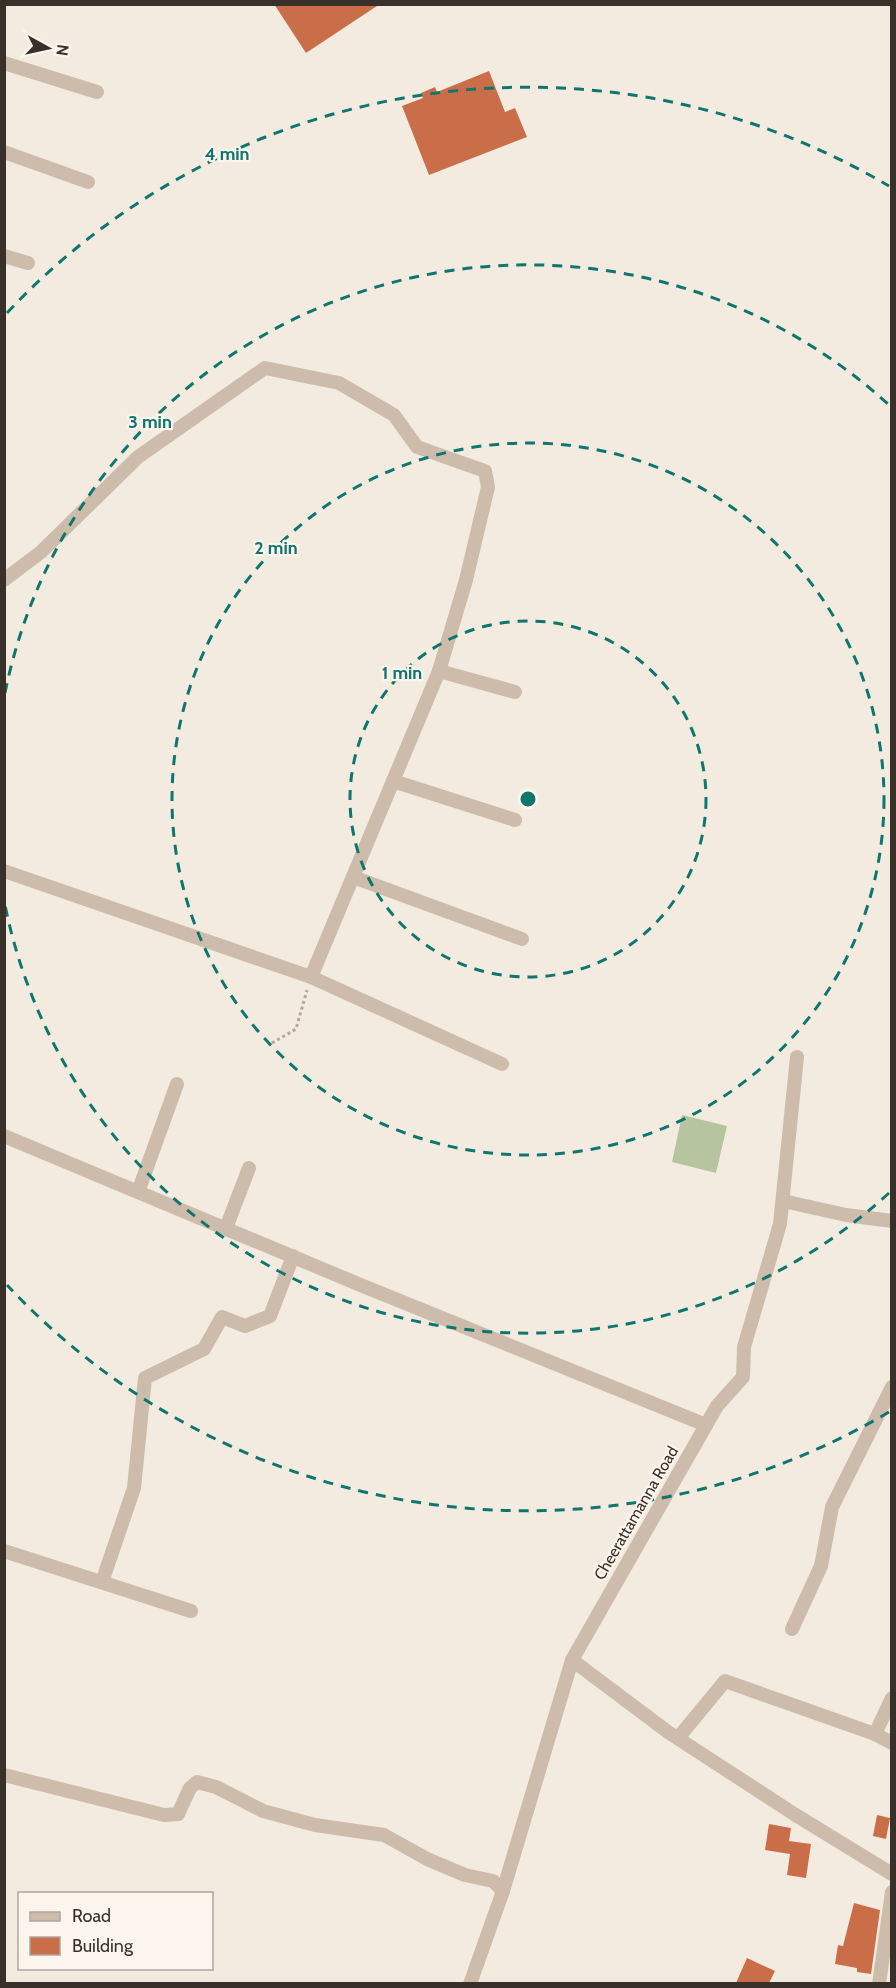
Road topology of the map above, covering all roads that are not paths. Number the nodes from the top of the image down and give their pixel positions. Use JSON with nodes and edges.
{"nodes":[{"id":1,"x":4,"y":63,"type":"edge"},
{"id":2,"x":97,"y":92,"type":"dead end"},
{"id":3,"x":4,"y":152,"type":"edge"},
{"id":4,"x":88,"y":182,"type":"dead end"},
{"id":5,"x":4,"y":256,"type":"edge"},
{"id":6,"x":28,"y":263,"type":"dead end"},
{"id":7,"x":4,"y":580,"type":"edge"},
{"id":8,"x":439,"y":671,"type":"junction"},
{"id":9,"x":514,"y":692,"type":"dead end"},
{"id":10,"x":393,"y":781,"type":"junction"},
{"id":11,"x":515,"y":820,"type":"dead end"},
{"id":12,"x":4,"y":871,"type":"edge"},
{"id":13,"x":353,"y":877,"type":"junction"},
{"id":14,"x":522,"y":939,"type":"dead end"},
{"id":15,"x":311,"y":977,"type":"junction"},
{"id":16,"x":797,"y":1057,"type":"dead end"},
{"id":17,"x":502,"y":1064,"type":"dead end"},
{"id":18,"x":177,"y":1084,"type":"dead end"},
{"id":19,"x":4,"y":1136,"type":"edge"},
{"id":20,"x":249,"y":1168,"type":"dead end"},
{"id":21,"x":138,"y":1191,"type":"junction"},
{"id":22,"x":783,"y":1201,"type":"junction"},
{"id":23,"x":891,"y":1221,"type":"edge"},
{"id":24,"x":226,"y":1228,"type":"junction"},
{"id":25,"x":293,"y":1256,"type":"junction"},
{"id":26,"x":891,"y":1387,"type":"edge"},
{"id":27,"x":706,"y":1425,"type":"junction"},
{"id":28,"x":4,"y":1551,"type":"edge"},
{"id":29,"x":102,"y":1582,"type":"junction"},
{"id":30,"x":191,"y":1611,"type":"dead end"},
{"id":31,"x":792,"y":1629,"type":"dead end"},
{"id":32,"x":572,"y":1660,"type":"junction"},
{"id":33,"x":891,"y":1698,"type":"edge"},
{"id":34,"x":875,"y":1734,"type":"junction"},
{"id":35,"x":678,"y":1738,"type":"junction"},
{"id":36,"x":891,"y":1743,"type":"edge"},
{"id":37,"x":4,"y":1775,"type":"edge"},
{"id":38,"x":891,"y":1874,"type":"edge"},
{"id":39,"x":503,"y":1891,"type":"junction"},
{"id":40,"x":891,"y":1892,"type":"edge"},
{"id":41,"x":888,"y":1946,"type":"edge"},
{"id":42,"x":470,"y":1983,"type":"edge"},
{"id":43,"x":879,"y":1983,"type":"edge"}],
"edges":[{"from":1,"to":2,"type":"street"},
{"from":3,"to":4,"type":"street"},
{"from":5,"to":6,"type":"street"},
{"from":7,"to":8,"type":"street"},
{"from":8,"to":9,"type":"street"},
{"from":8,"to":10,"type":"street"},
{"from":10,"to":11,"type":"street"},
{"from":10,"to":13,"type":"street"},
{"from":12,"to":15,"type":"street"},
{"from":13,"to":14,"type":"street"},
{"from":13,"to":15,"type":"street"},
{"from":15,"to":17,"type":"street"},
{"from":16,"to":22,"type":"street","name":"Cheerattamanna Road"},
{"from":18,"to":21,"type":"street"},
{"from":19,"to":21,"type":"street"},
{"from":20,"to":24,"type":"street"},
{"from":21,"to":24,"type":"street"},
{"from":22,"to":23,"type":"street"},
{"from":22,"to":27,"type":"street","name":"Cheerattamanna Road"},
{"from":24,"to":25,"type":"street"},
{"from":25,"to":27,"type":"street"},
{"from":25,"to":29,"type":"street"},
{"from":26,"to":31,"type":"street"},
{"from":27,"to":32,"type":"street","name":"Cheerattamanna Road"},
{"from":28,"to":29,"type":"street"},
{"from":29,"to":30,"type":"street"},
{"from":32,"to":35,"type":"street"},
{"from":32,"to":39,"type":"street","name":"Cheerattamanna Road"},
{"from":33,"to":34,"type":"street"},
{"from":34,"to":35,"type":"street"},
{"from":34,"to":36,"type":"street"},
{"from":35,"to":38,"type":"street"},
{"from":37,"to":39,"type":"street"},
{"from":39,"to":42,"type":"street","name":"Cheerattamanna Road"},
{"from":40,"to":41,"type":"street"},
{"from":41,"to":43,"type":"street"}]}
